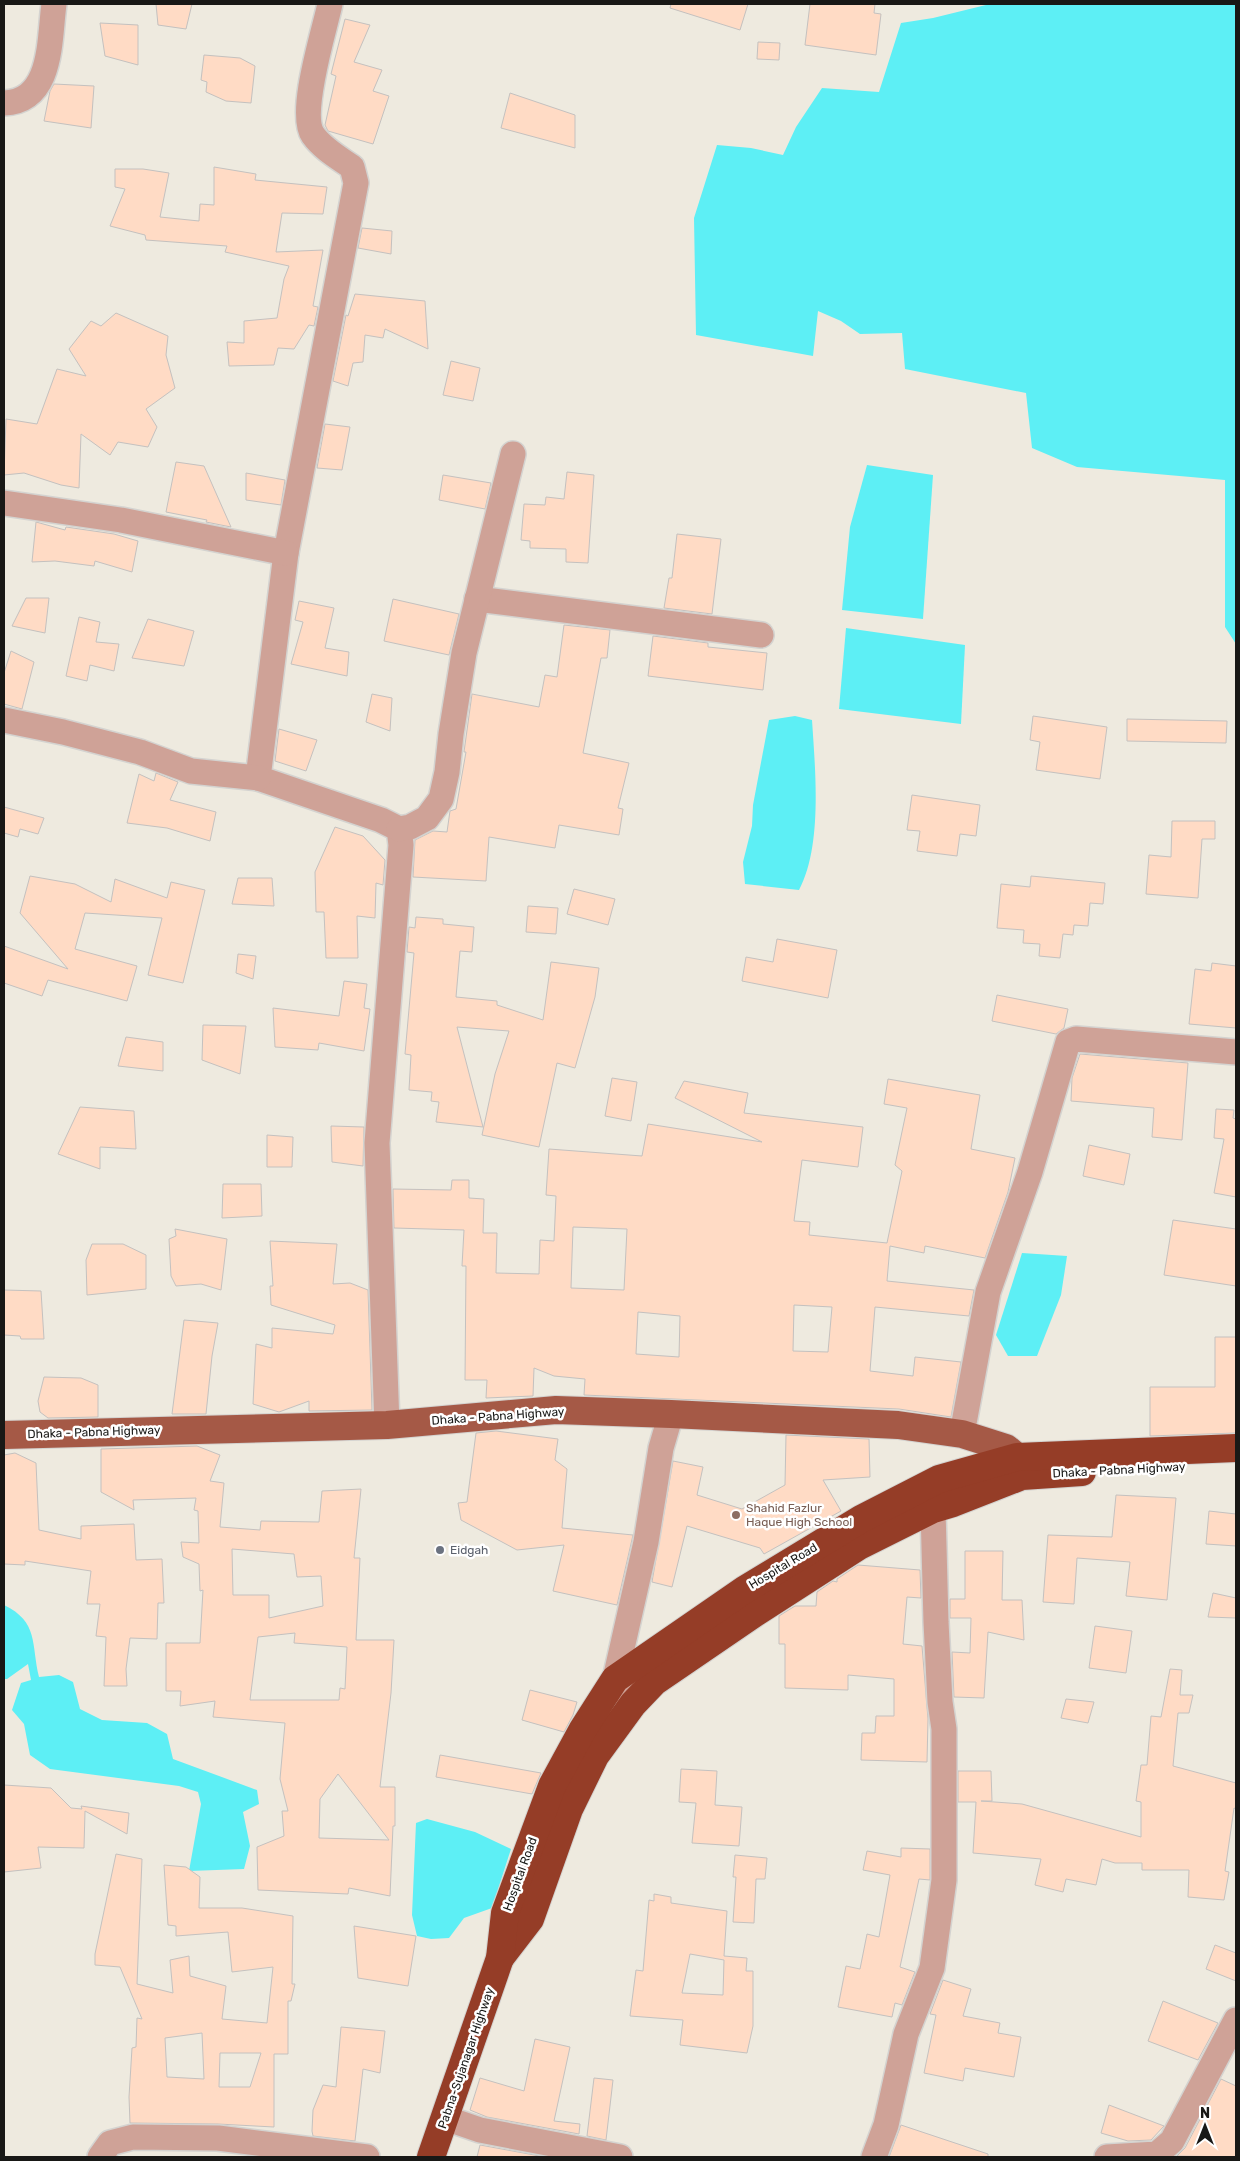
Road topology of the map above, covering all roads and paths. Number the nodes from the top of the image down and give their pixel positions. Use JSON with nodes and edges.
{"nodes":[{"id":1,"x":54,"y":4,"type":"edge"},
{"id":2,"x":330,"y":4,"type":"edge"},
{"id":3,"x":4,"y":103,"type":"edge"},
{"id":4,"x":513,"y":454,"type":"dead end"},
{"id":5,"x":4,"y":503,"type":"edge"},
{"id":6,"x":286,"y":553,"type":"junction"},
{"id":7,"x":477,"y":599,"type":"junction"},
{"id":8,"x":761,"y":635,"type":"dead end"},
{"id":9,"x":4,"y":720,"type":"edge"},
{"id":10,"x":258,"y":778,"type":"junction"},
{"id":11,"x":399,"y":829,"type":"junction"},
{"id":12,"x":1236,"y":1052,"type":"edge"},
{"id":13,"x":670,"y":1414,"type":"junction"},
{"id":14,"x":387,"y":1425,"type":"junction"},
{"id":15,"x":962,"y":1434,"type":"junction"},
{"id":16,"x":4,"y":1435,"type":"edge"},
{"id":17,"x":1236,"y":1448,"type":"edge"},
{"id":18,"x":1236,"y":1465,"type":"edge"},
{"id":19,"x":1019,"y":1466,"type":"junction"},
{"id":20,"x":933,"y":1509,"type":"junction"},
{"id":21,"x":615,"y":1679,"type":"junction"},
{"id":22,"x":633,"y":1704,"type":"junction"},
{"id":23,"x":500,"y":1958,"type":"junction"},
{"id":24,"x":1236,"y":2020,"type":"edge"},
{"id":25,"x":446,"y":2118,"type":"junction"},
{"id":26,"x":100,"y":2157,"type":"edge"},
{"id":27,"x":367,"y":2157,"type":"edge"},
{"id":28,"x":431,"y":2157,"type":"edge"},
{"id":29,"x":620,"y":2157,"type":"edge"},
{"id":30,"x":874,"y":2157,"type":"edge"},
{"id":31,"x":1107,"y":2157,"type":"edge"}],
"edges":[{"from":1,"to":3,"type":"street"},
{"from":2,"to":6,"type":"street"},
{"from":4,"to":7,"type":"street"},
{"from":5,"to":6,"type":"street"},
{"from":6,"to":10,"type":"street"},
{"from":7,"to":8,"type":"street"},
{"from":7,"to":11,"type":"street"},
{"from":9,"to":10,"type":"street"},
{"from":10,"to":11,"type":"street"},
{"from":11,"to":14,"type":"street"},
{"from":12,"to":15,"type":"street"},
{"from":13,"to":14,"type":"main road","name":"Dhaka - Pabna Highway"},
{"from":13,"to":15,"type":"main road","name":"Dhaka - Pabna Highway"},
{"from":13,"to":21,"type":"street"},
{"from":14,"to":16,"type":"main road","name":"Dhaka - Pabna Highway"},
{"from":15,"to":19,"type":"main road","name":"Dhaka - Pabna Highway"},
{"from":17,"to":19,"type":"highway","name":"Dhaka - Pabna Highway"},
{"from":18,"to":19,"type":"highway","name":"Dhaka - Pabna Highway"},
{"from":19,"to":20,"type":"highway","name":"Hospital Road"},
{"from":19,"to":21,"type":"highway","name":"Hospital Road"},
{"from":20,"to":22,"type":"highway","name":"Hospital Road"},
{"from":20,"to":30,"type":"street"},
{"from":21,"to":22,"type":"street"},
{"from":21,"to":23,"type":"highway","name":"Hospital Road"},
{"from":22,"to":23,"type":"highway","name":"Hospital Road"},
{"from":23,"to":25,"type":"highway","name":"Pabna-Sujanagar Highway"},
{"from":24,"to":31,"type":"street"},
{"from":25,"to":28,"type":"highway","name":"Pabna-Sujanagar Highway"},
{"from":25,"to":29,"type":"street"},
{"from":26,"to":27,"type":"street"}]}
